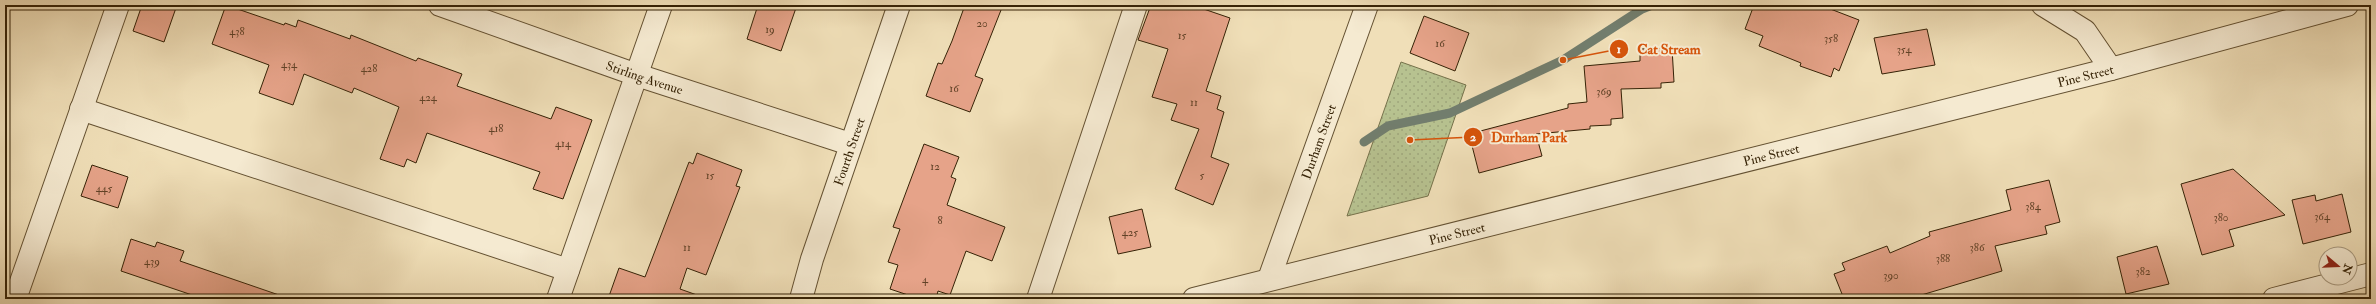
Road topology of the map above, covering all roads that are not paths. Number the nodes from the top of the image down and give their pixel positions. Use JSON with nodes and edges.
{"nodes":[{"id":1,"x":118,"y":5,"type":"edge"},
{"id":2,"x":440,"y":5,"type":"edge"},
{"id":3,"x":661,"y":5,"type":"edge"},
{"id":4,"x":899,"y":5,"type":"edge"},
{"id":5,"x":1136,"y":5,"type":"edge"},
{"id":6,"x":1367,"y":5,"type":"edge"},
{"id":7,"x":2044,"y":5,"type":"edge"},
{"id":8,"x":2347,"y":5,"type":"edge"},
{"id":9,"x":2110,"y":69,"type":"junction"},
{"id":10,"x":637,"y":75,"type":"junction"},
{"id":11,"x":81,"y":109,"type":"junction"},
{"id":12,"x":850,"y":144,"type":"junction"},
{"id":13,"x":568,"y":270,"type":"junction"},
{"id":14,"x":2371,"y":274,"type":"edge"},
{"id":15,"x":1270,"y":279,"type":"junction"},
{"id":16,"x":15,"y":299,"type":"edge"},
{"id":17,"x":558,"y":299,"type":"edge"},
{"id":18,"x":801,"y":299,"type":"edge"},
{"id":19,"x":1038,"y":299,"type":"edge"},
{"id":20,"x":1194,"y":299,"type":"edge"},
{"id":21,"x":2274,"y":299,"type":"edge"}],
"edges":[{"from":1,"to":11,"type":"street"},
{"from":2,"to":10,"type":"street","name":"Stirling Avenue"},
{"from":3,"to":10,"type":"street"},
{"from":4,"to":12,"type":"street","name":"Fourth Street"},
{"from":5,"to":19,"type":"street"},
{"from":6,"to":15,"type":"street","name":"Durham Street"},
{"from":7,"to":9,"type":"street"},
{"from":8,"to":9,"type":"street","name":"Pine Street"},
{"from":9,"to":15,"type":"street","name":"Pine Street"},
{"from":10,"to":12,"type":"street","name":"Stirling Avenue"},
{"from":10,"to":13,"type":"street"},
{"from":11,"to":13,"type":"street"},
{"from":11,"to":16,"type":"street"},
{"from":12,"to":18,"type":"street","name":"Fourth Street"},
{"from":13,"to":17,"type":"street"},
{"from":14,"to":21,"type":"street"},
{"from":15,"to":20,"type":"street","name":"Pine Street"}]}
